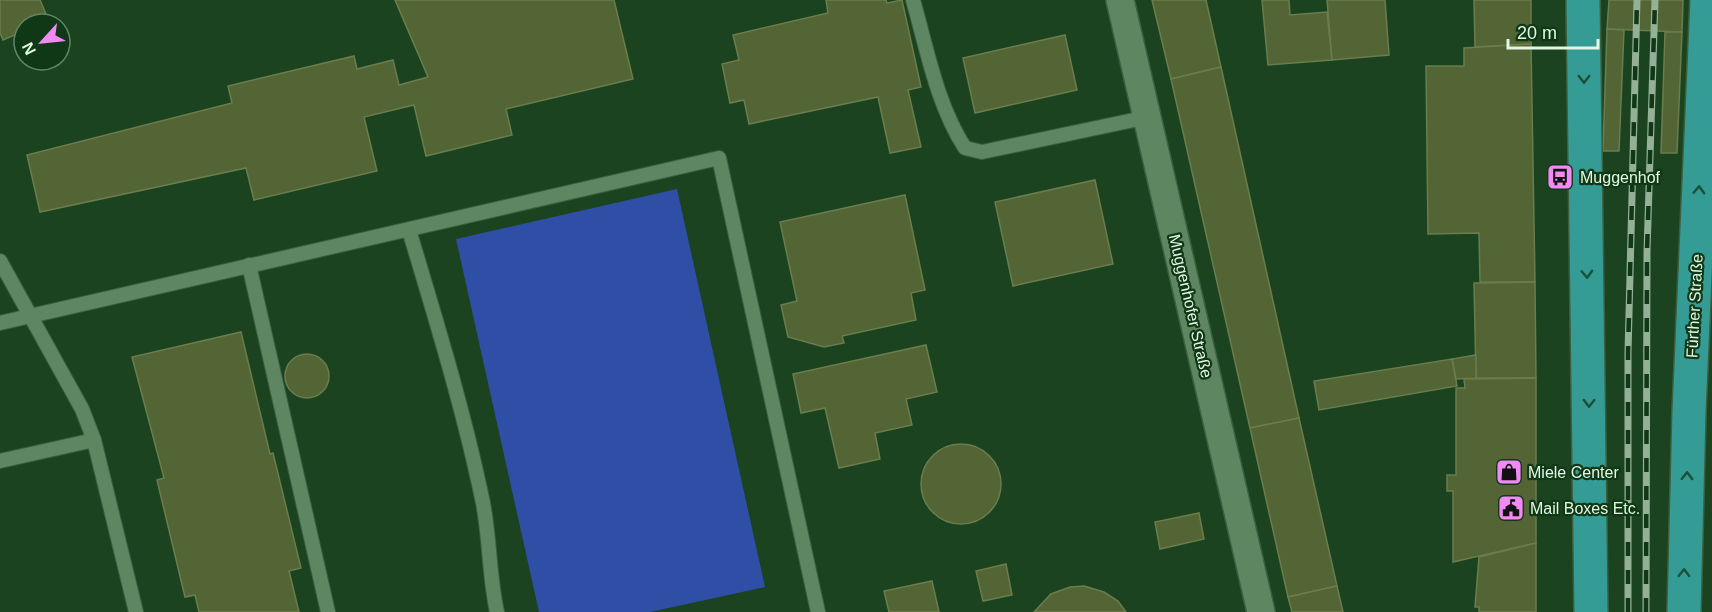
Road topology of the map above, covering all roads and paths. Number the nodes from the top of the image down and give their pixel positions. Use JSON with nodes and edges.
{"nodes":[{"id":1,"x":913,"y":0,"type":"edge"},
{"id":2,"x":1120,"y":0,"type":"edge"},
{"id":3,"x":1583,"y":0,"type":"edge"},
{"id":4,"x":1707,"y":0,"type":"edge"},
{"id":5,"x":1148,"y":117,"type":"junction"},
{"id":6,"x":409,"y":230,"type":"junction"},
{"id":7,"x":1704,"y":249,"type":"edge"},
{"id":8,"x":0,"y":261,"type":"edge"},
{"id":9,"x":249,"y":266,"type":"junction"},
{"id":10,"x":32,"y":316,"type":"junction"},
{"id":11,"x":0,"y":323,"type":"edge"},
{"id":12,"x":93,"y":440,"type":"junction"},
{"id":13,"x":0,"y":461,"type":"edge"},
{"id":14,"x":136,"y":612,"type":"edge"},
{"id":15,"x":328,"y":612,"type":"edge"},
{"id":16,"x":497,"y":612,"type":"edge"},
{"id":17,"x":818,"y":612,"type":"edge"},
{"id":18,"x":1262,"y":612,"type":"edge"},
{"id":19,"x":1591,"y":612,"type":"edge"},
{"id":20,"x":1684,"y":612,"type":"edge"}],
"edges":[{"from":1,"to":5,"type":"lane"},
{"from":2,"to":5,"type":"street","name":"Muggenhofer Straße"},
{"from":3,"to":19,"type":"main road","one_way":true},
{"from":7,"to":4,"type":"main road","name":"Fürther Straße","one_way":true},
{"from":5,"to":18,"type":"street","name":"Muggenhofer Straße"},
{"from":6,"to":9,"type":"lane"},
{"from":6,"to":16,"type":"lane"},
{"from":6,"to":17,"type":"lane"},
{"from":20,"to":7,"type":"main road","name":"Fürther Straße","one_way":true},
{"from":8,"to":10,"type":"lane"},
{"from":9,"to":10,"type":"lane"},
{"from":9,"to":15,"type":"lane"},
{"from":10,"to":11,"type":"lane"},
{"from":10,"to":12,"type":"lane"},
{"from":12,"to":13,"type":"lane"},
{"from":12,"to":14,"type":"lane"}]}
